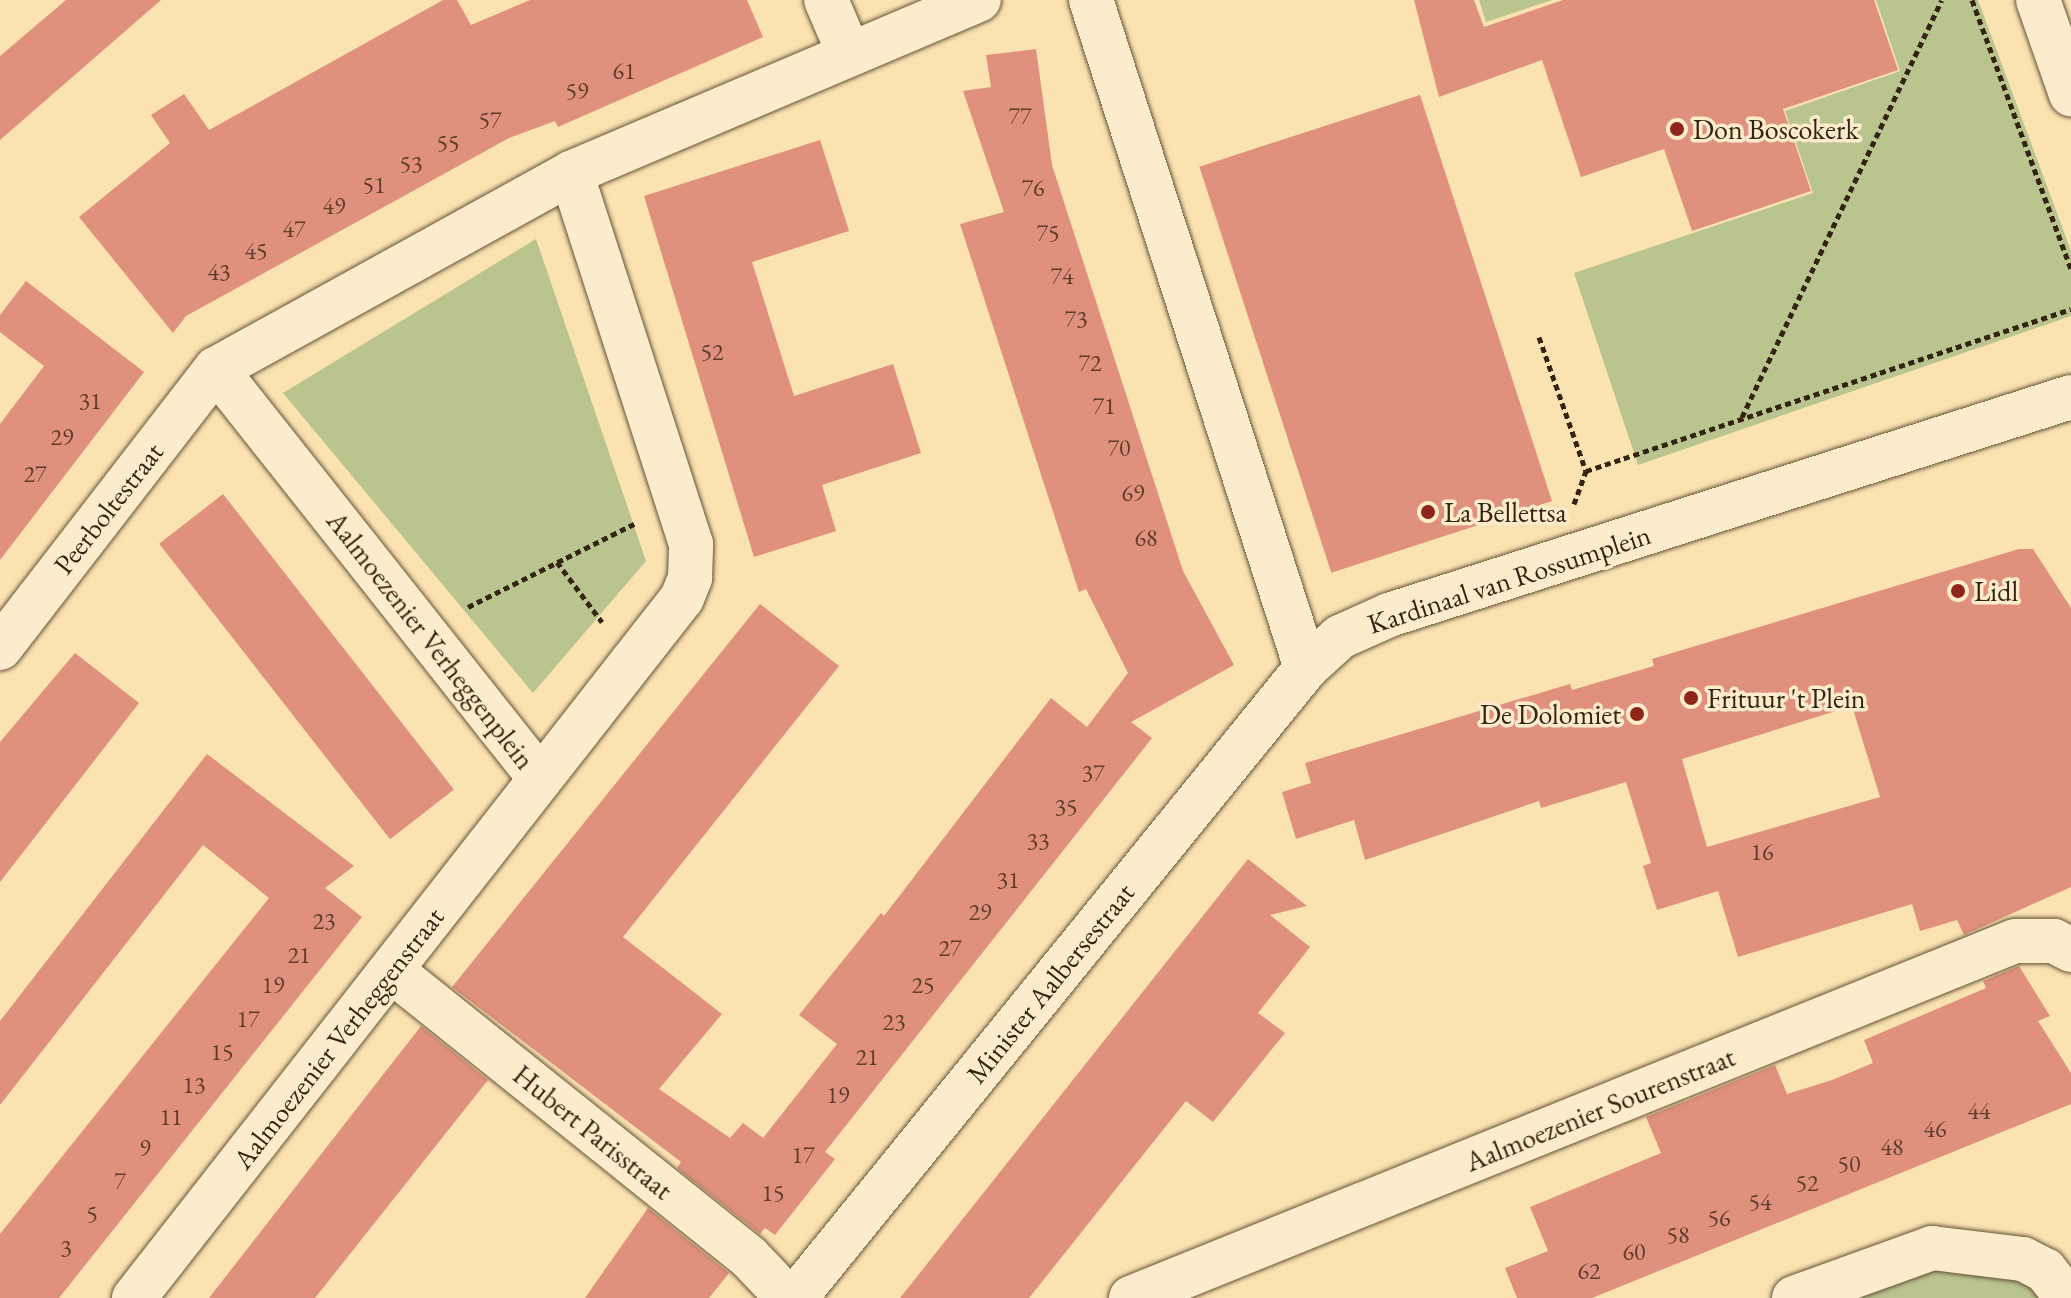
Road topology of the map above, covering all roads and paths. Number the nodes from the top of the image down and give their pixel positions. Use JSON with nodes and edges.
{"nodes":[{"id":1,"x":826,"y":0,"type":"edge"},
{"id":2,"x":979,"y":0,"type":"edge"},
{"id":3,"x":1091,"y":0,"type":"edge"},
{"id":4,"x":1942,"y":0,"type":"edge"},
{"id":5,"x":1972,"y":0,"type":"edge"},
{"id":6,"x":2038,"y":0,"type":"edge"},
{"id":7,"x":848,"y":51,"type":"junction"},
{"id":8,"x":2071,"y":94,"type":"edge"},
{"id":9,"x":571,"y":173,"type":"junction"},
{"id":10,"x":2071,"y":269,"type":"edge"},
{"id":11,"x":2071,"y":309,"type":"edge"},
{"id":12,"x":1539,"y":337,"type":"dead end"},
{"id":13,"x":216,"y":369,"type":"junction"},
{"id":14,"x":2069,"y":405,"type":"edge"},
{"id":15,"x":1742,"y":417,"type":"junction"},
{"id":16,"x":1586,"y":471,"type":"junction"},
{"id":17,"x":678,"y":502,"type":"junction"},
{"id":18,"x":557,"y":562,"type":"junction"},
{"id":19,"x":1555,"y":563,"type":"junction"},
{"id":20,"x":456,"y":612,"type":"dead end"},
{"id":21,"x":0,"y":648,"type":"edge"},
{"id":22,"x":631,"y":661,"type":"junction"},
{"id":23,"x":1306,"y":668,"type":"junction"},
{"id":24,"x":539,"y":777,"type":"junction"},
{"id":25,"x":2071,"y":950,"type":"edge"},
{"id":26,"x":392,"y":971,"type":"junction"},
{"id":27,"x":2065,"y":1286,"type":"edge"},
{"id":28,"x":134,"y":1298,"type":"edge"},
{"id":29,"x":788,"y":1298,"type":"edge"},
{"id":30,"x":795,"y":1298,"type":"edge"},
{"id":31,"x":1131,"y":1298,"type":"edge"},
{"id":32,"x":1794,"y":1298,"type":"edge"}],
"edges":[{"from":1,"to":7,"type":"street"},
{"from":2,"to":7,"type":"street"},
{"from":3,"to":23,"type":"street"},
{"from":4,"to":15,"type":"path"},
{"from":5,"to":10,"type":"path"},
{"from":6,"to":8,"type":"street"},
{"from":7,"to":9,"type":"street"},
{"from":9,"to":13,"type":"street"},
{"from":9,"to":17,"type":"street","name":"Aalmoezenier Verheggenplein"},
{"from":11,"to":15,"type":"path"},
{"from":12,"to":16,"type":"path"},
{"from":13,"to":21,"type":"street","name":"Peerboltestraat"},
{"from":13,"to":24,"type":"street","name":"Aalmoezenier Verheggenplein"},
{"from":14,"to":19,"type":"street","name":"Kardinaal van Rossumplein"},
{"from":15,"to":16,"type":"path"},
{"from":16,"to":19,"type":"path"},
{"from":17,"to":18,"type":"path"},
{"from":17,"to":22,"type":"street","name":"Aalmoezenier Verheggenplein"},
{"from":18,"to":20,"type":"path"},
{"from":18,"to":22,"type":"path"},
{"from":19,"to":23,"type":"street","name":"Kardinaal van Rossumplein"},
{"from":22,"to":24,"type":"street","name":"Aalmoezenier Verheggenplein"},
{"from":23,"to":30,"type":"street","name":"Minister Aalbersestraat"},
{"from":24,"to":26,"type":"street","name":"Aalmoezenier Verheggenstraat"},
{"from":25,"to":31,"type":"street","name":"Aalmoezenier Sourenstraat"},
{"from":26,"to":28,"type":"street","name":"Aalmoezenier Verheggenstraat"},
{"from":26,"to":29,"type":"street","name":"Hubert Parisstraat"},
{"from":27,"to":32,"type":"street"}]}
